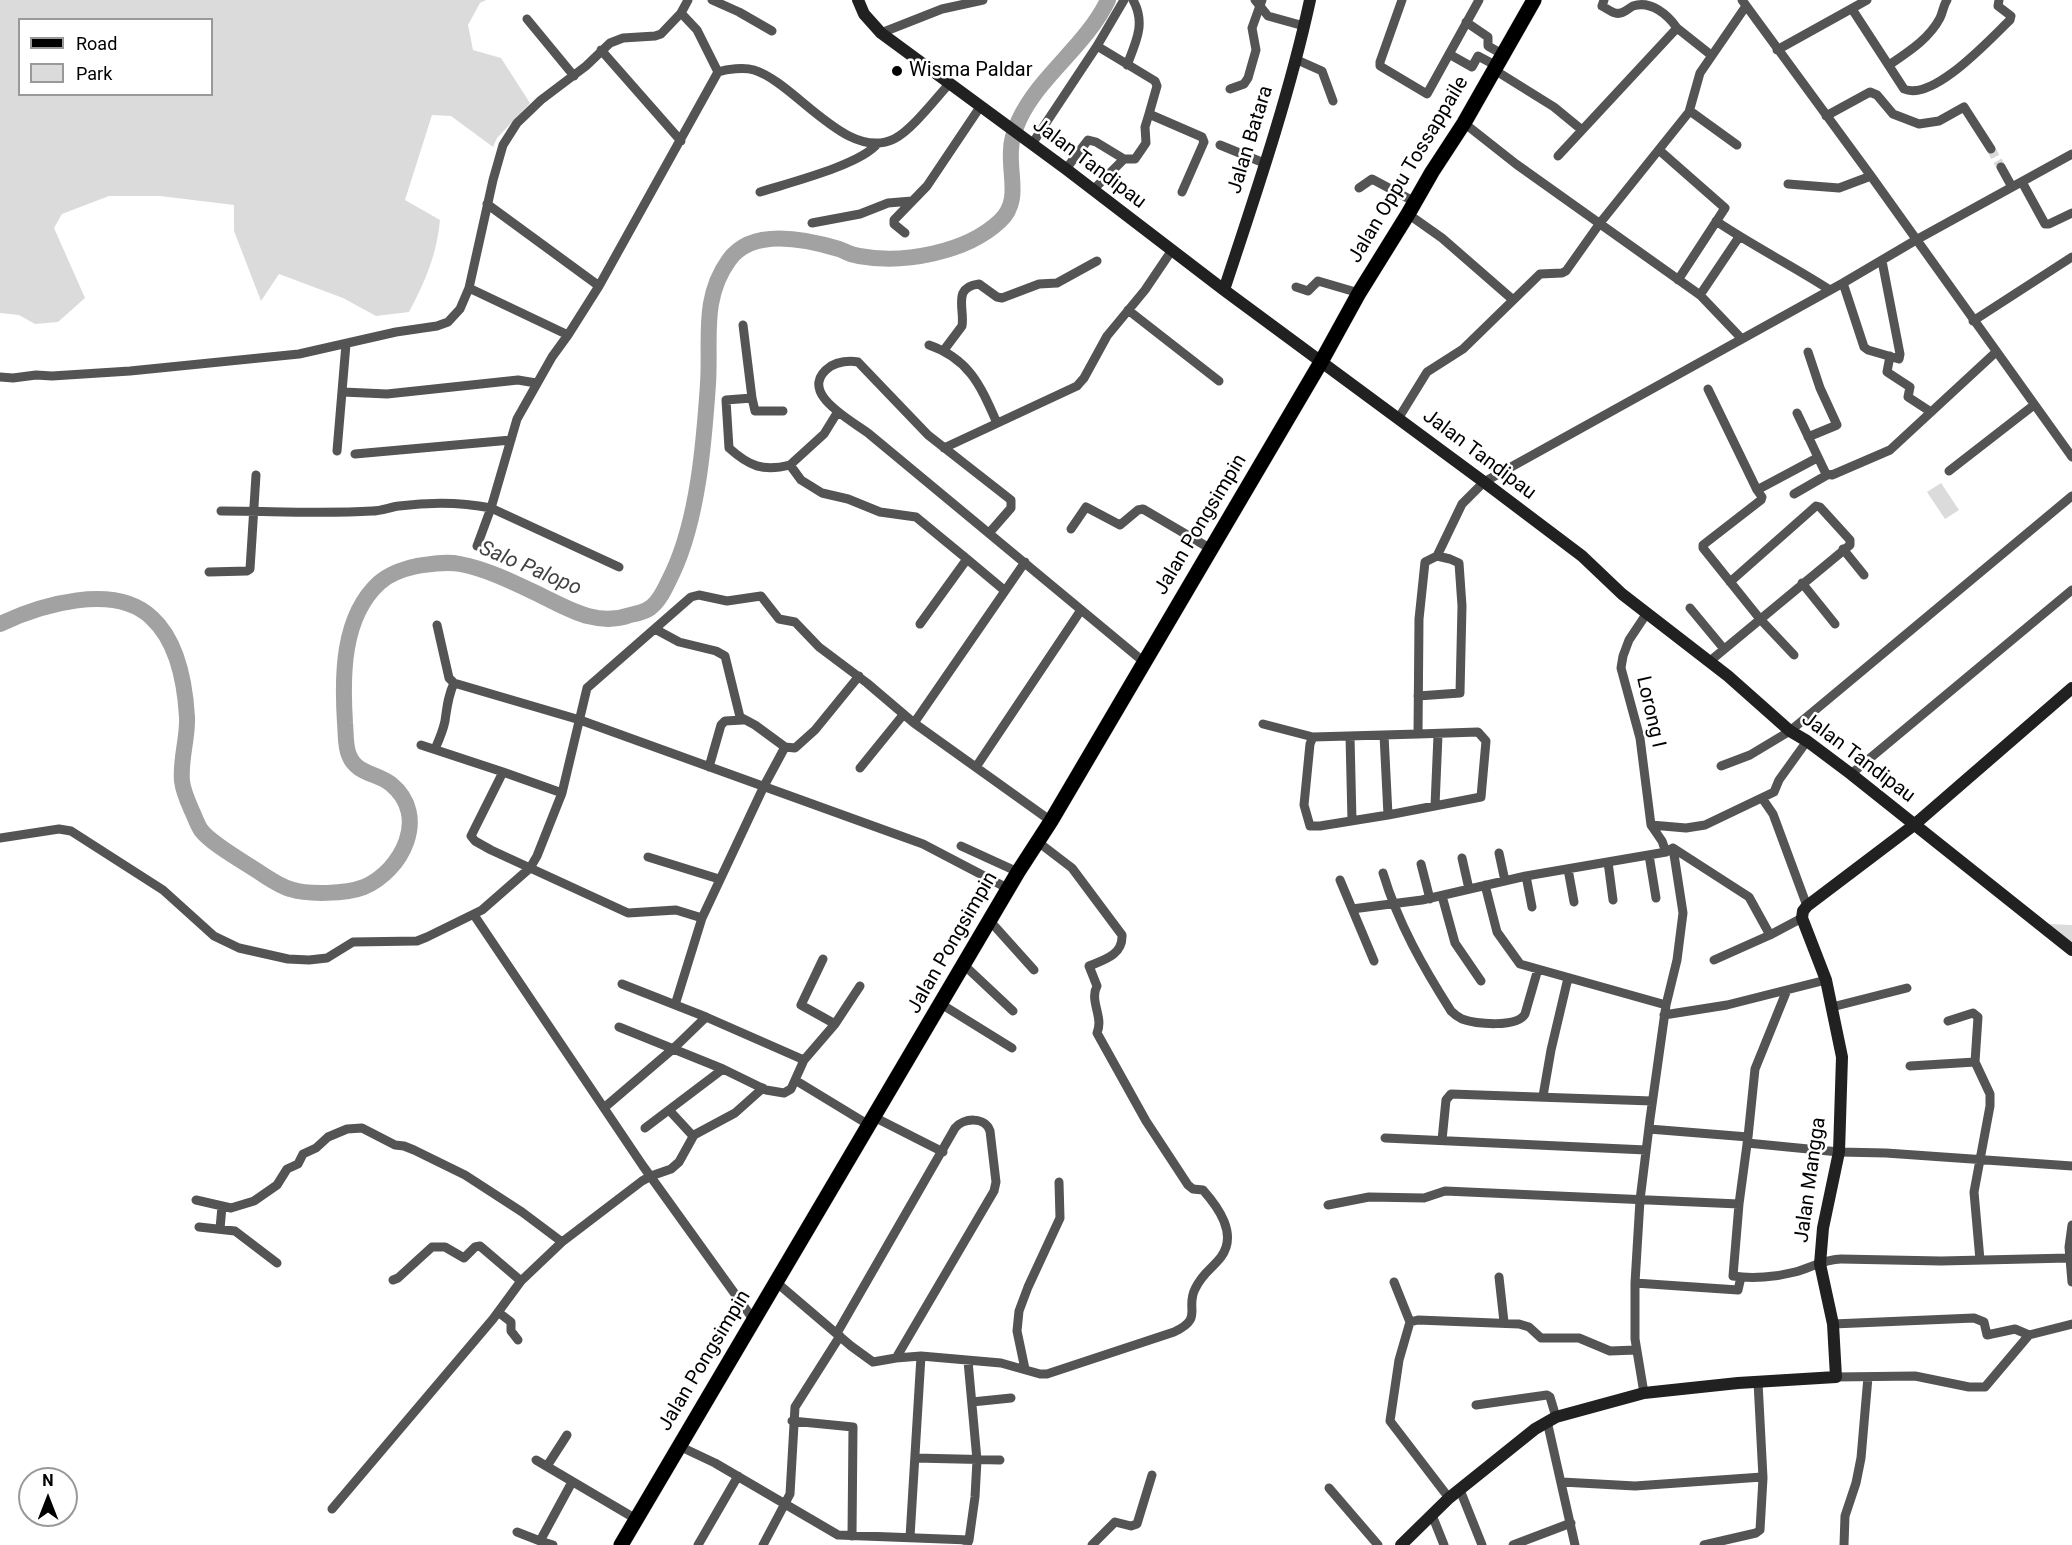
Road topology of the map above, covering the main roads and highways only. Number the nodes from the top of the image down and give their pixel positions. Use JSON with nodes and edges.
{"nodes":[{"id":1,"x":1533,"y":0,"type":"edge"},
{"id":2,"x":1321,"y":362,"type":"joint"},
{"id":3,"x":621,"y":1545,"type":"edge"}],
"edges":[{"from":1,"to":2,"type":"main road","name":"Jalan Oppu Tossappaile"},
{"from":2,"to":3,"type":"main road","name":"Jalan Pongsimpin"}]}
